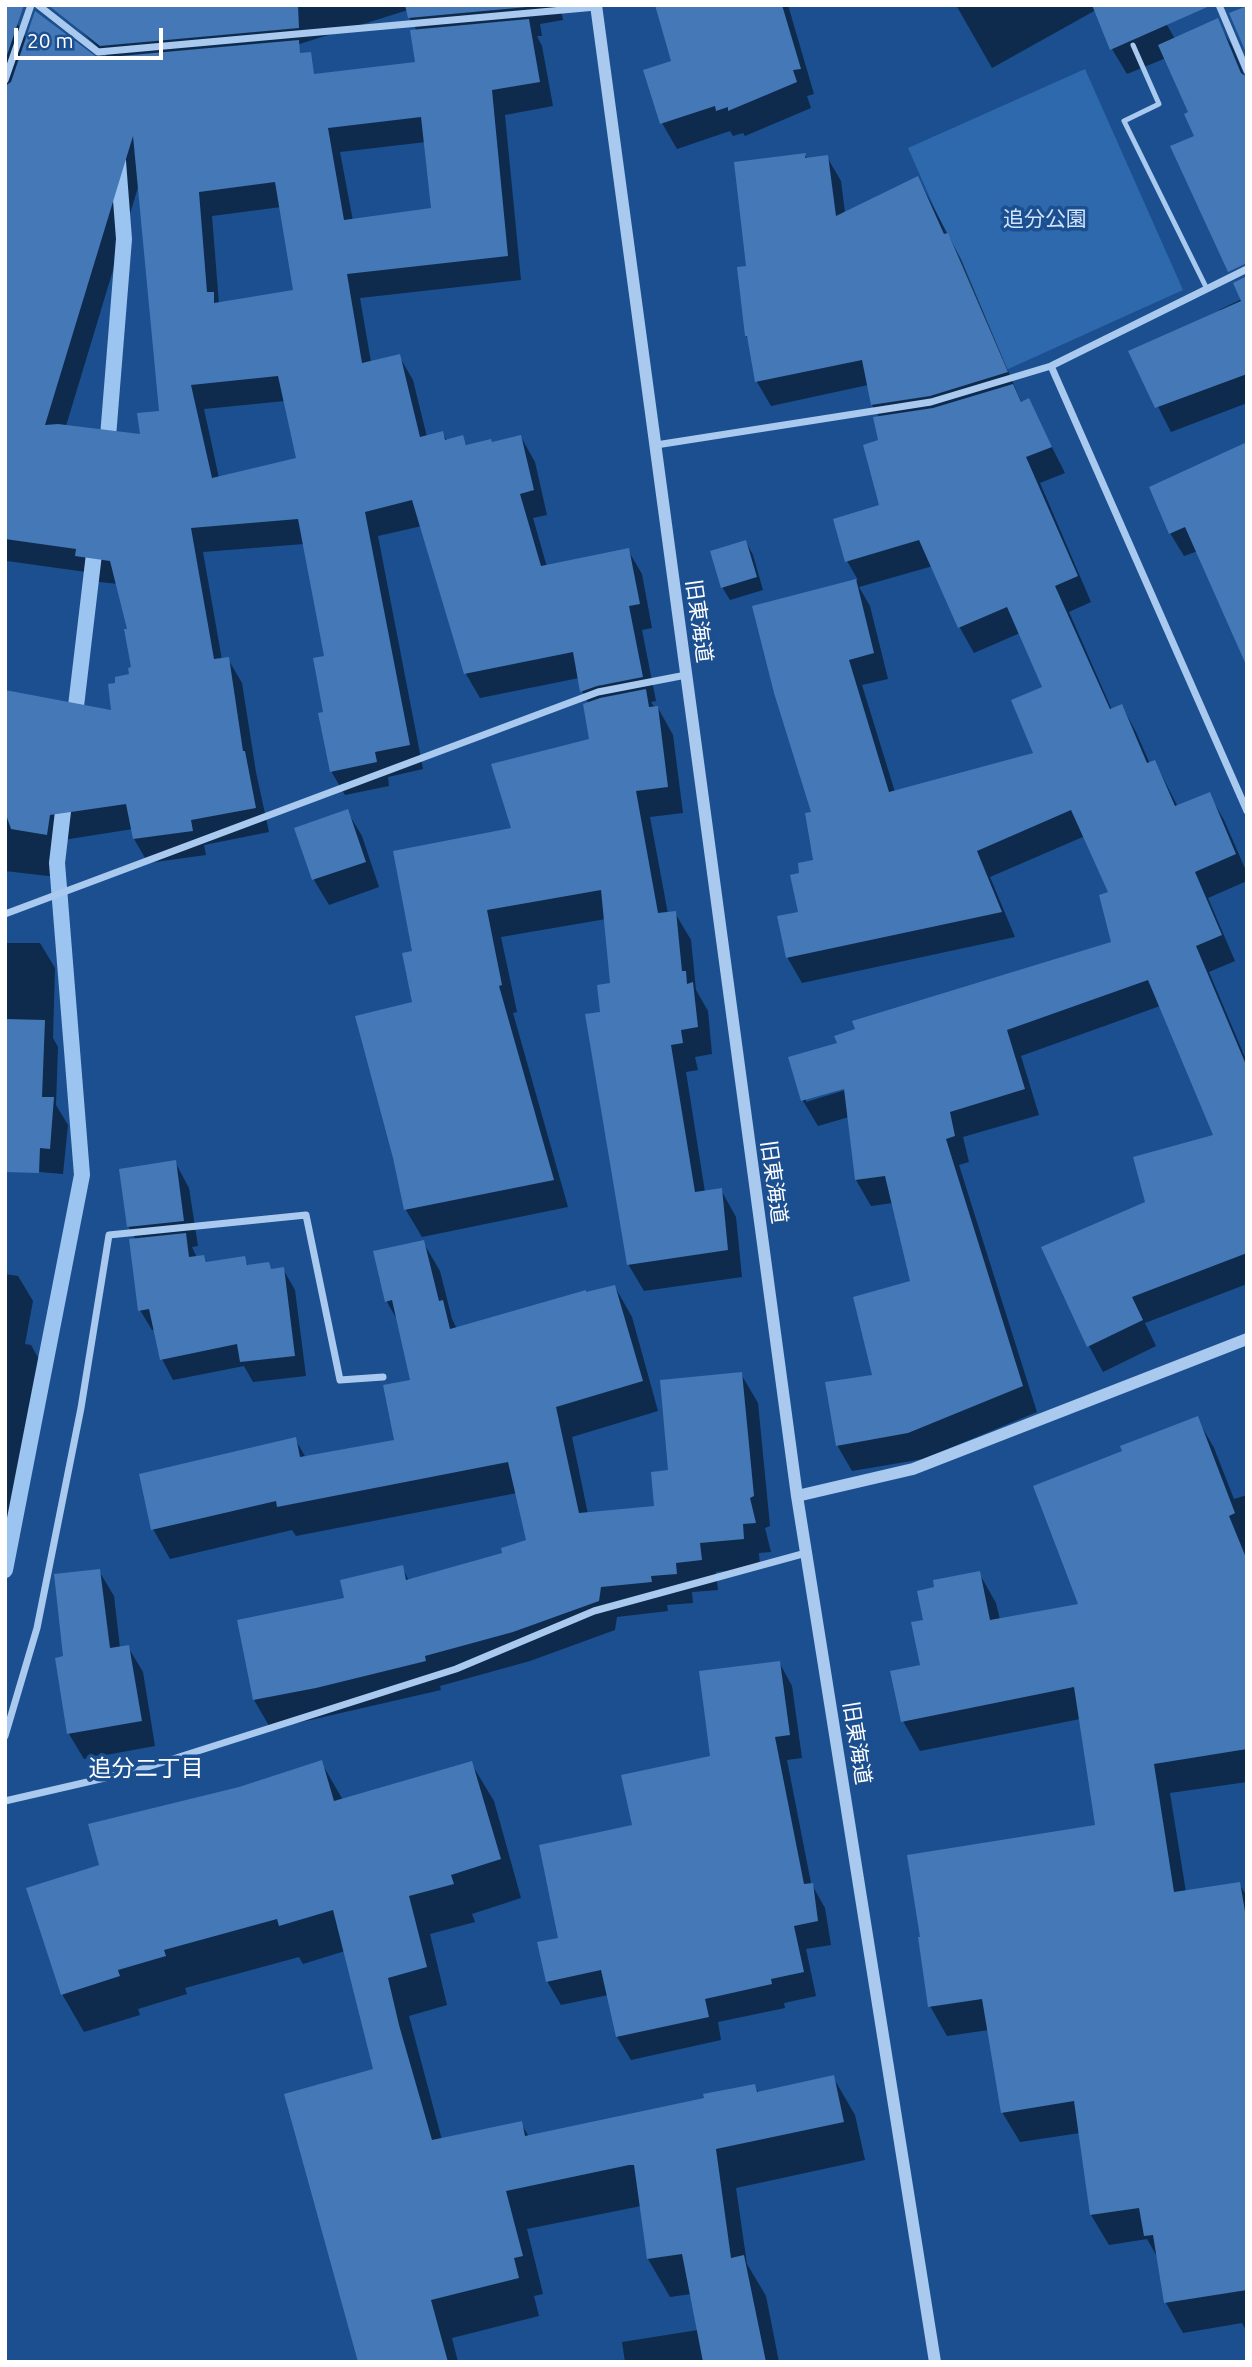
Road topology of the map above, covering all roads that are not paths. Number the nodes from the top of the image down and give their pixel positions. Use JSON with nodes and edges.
{"nodes":[{"id":1,"x":31,"y":5,"type":"edge"},
{"id":2,"x":38,"y":5,"type":"edge"},
{"id":3,"x":1219,"y":5,"type":"edge"},
{"id":4,"x":596,"y":6,"type":"edge"},
{"id":5,"x":1133,"y":45,"type":"dead end"},
{"id":6,"x":1247,"y":71,"type":"edge"},
{"id":7,"x":5,"y":80,"type":"edge"},
{"id":8,"x":1247,"y":269,"type":"edge"},
{"id":9,"x":1207,"y":289,"type":"junction"},
{"id":10,"x":1051,"y":366,"type":"junction"},
{"id":11,"x":656,"y":445,"type":"junction"},
{"id":12,"x":687,"y":675,"type":"junction"},
{"id":13,"x":1247,"y":811,"type":"edge"},
{"id":14,"x":5,"y":914,"type":"edge"},
{"id":15,"x":1247,"y":1339,"type":"edge"},
{"id":16,"x":383,"y":1377,"type":"dead end"},
{"id":17,"x":797,"y":1496,"type":"junction"},
{"id":18,"x":807,"y":1552,"type":"junction"},
{"id":19,"x":5,"y":1736,"type":"edge"},
{"id":20,"x":5,"y":1801,"type":"edge"},
{"id":21,"x":935,"y":2362,"type":"edge"}],
"edges":[{"from":1,"to":7,"type":"street"},
{"from":2,"to":4,"type":"street"},
{"from":3,"to":6,"type":"street"},
{"from":4,"to":11,"type":"street","name":"旧東海道"},
{"from":5,"to":9,"type":"lane"},
{"from":8,"to":9,"type":"street"},
{"from":9,"to":10,"type":"street"},
{"from":10,"to":11,"type":"street"},
{"from":10,"to":13,"type":"street"},
{"from":11,"to":12,"type":"street","name":"旧東海道"},
{"from":12,"to":14,"type":"street"},
{"from":12,"to":17,"type":"street","name":"旧東海道"},
{"from":15,"to":17,"type":"street"},
{"from":16,"to":19,"type":"street"},
{"from":17,"to":18,"type":"street","name":"旧東海道"},
{"from":18,"to":20,"type":"street"},
{"from":18,"to":21,"type":"street","name":"旧東海道"}]}
